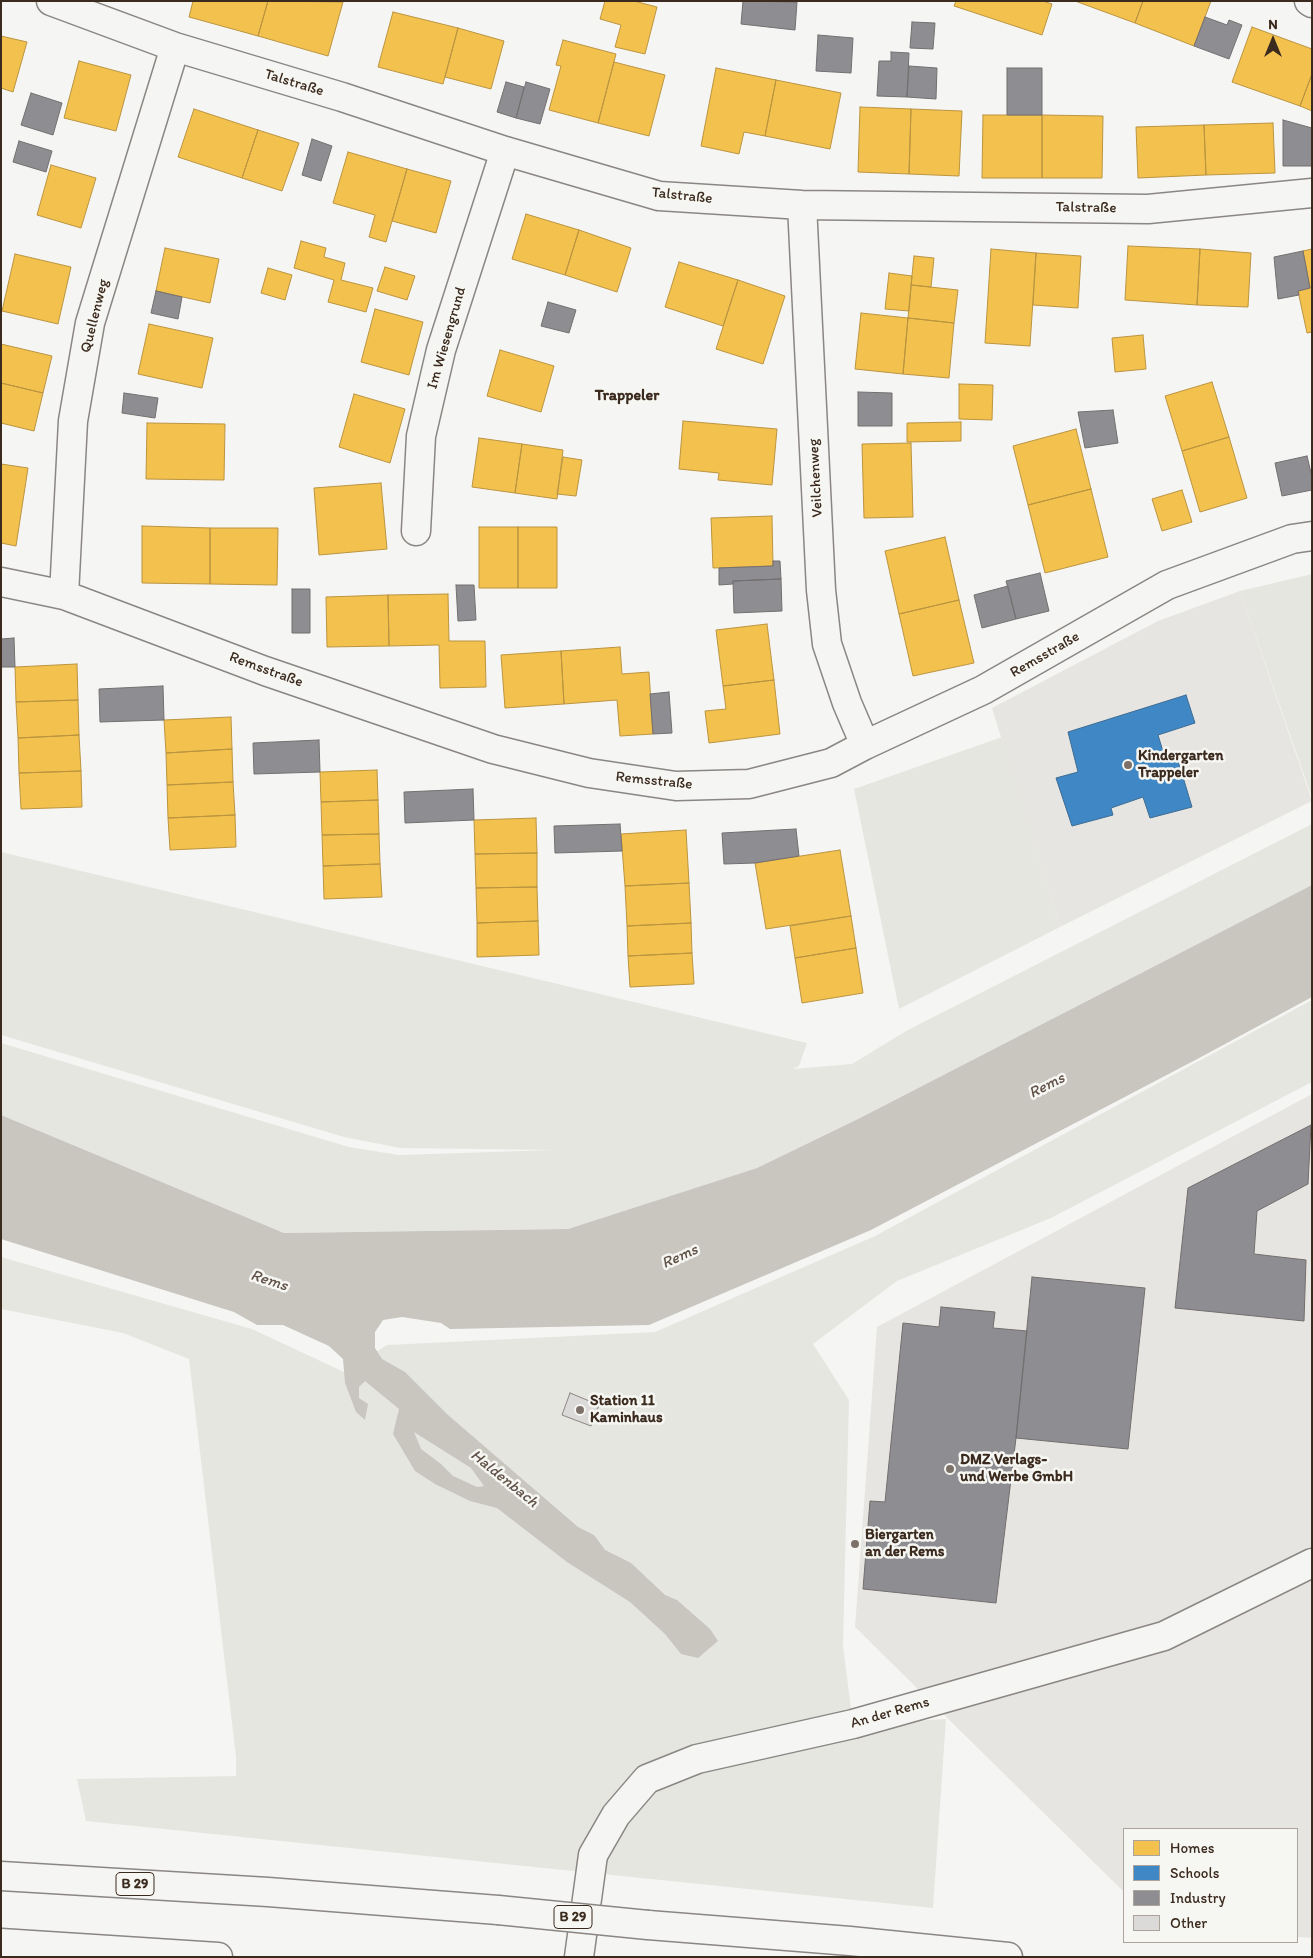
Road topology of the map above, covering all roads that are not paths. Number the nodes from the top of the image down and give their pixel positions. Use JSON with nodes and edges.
{"nodes":[{"id":1,"x":51,"y":1,"type":"edge"},
{"id":2,"x":175,"y":47,"type":"junction"},
{"id":3,"x":505,"y":151,"type":"junction"},
{"id":4,"x":1312,"y":193,"type":"edge"},
{"id":5,"x":802,"y":205,"type":"junction"},
{"id":6,"x":416,"y":531,"type":"dead end"},
{"id":7,"x":1312,"y":536,"type":"edge"},
{"id":8,"x":1,"y":582,"type":"edge"},
{"id":9,"x":64,"y":595,"type":"junction"},
{"id":10,"x":865,"y":744,"type":"junction"},
{"id":11,"x":1312,"y":1563,"type":"edge"},
{"id":12,"x":1,"y":1876,"type":"edge"},
{"id":13,"x":1,"y":1943,"type":"edge"},
{"id":14,"x":218,"y":1957,"type":"edge"},
{"id":15,"x":579,"y":1957,"type":"edge"},
{"id":16,"x":1008,"y":1957,"type":"edge"}],
"edges":[{"from":1,"to":2,"type":"main road","name":"Talstraße"},
{"from":2,"to":3,"type":"main road","name":"Talstraße"},
{"from":2,"to":9,"type":"main road","name":"Quellenweg"},
{"from":3,"to":5,"type":"main road","name":"Talstraße"},
{"from":3,"to":6,"type":"main road","name":"Im Wiesengrund"},
{"from":4,"to":5,"type":"main road","name":"Talstraße"},
{"from":5,"to":10,"type":"main road","name":"Veilchenweg"},
{"from":7,"to":10,"type":"main road","name":"Remsstraße"},
{"from":8,"to":9,"type":"main road","name":"Remsstraße"},
{"from":9,"to":10,"type":"main road","name":"Remsstraße"},
{"from":11,"to":15,"type":"main road","name":"An der Rems"},
{"from":12,"to":16,"type":"main road","number":"B 29","bridge":true},
{"from":13,"to":14,"type":"main road"}]}
